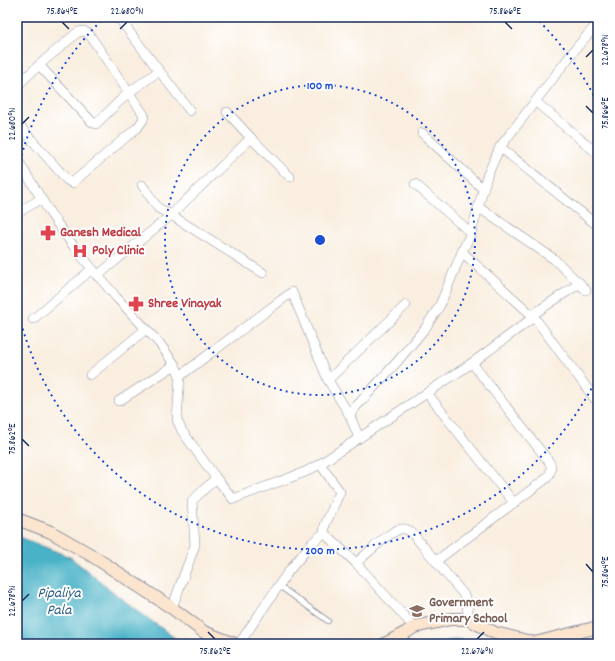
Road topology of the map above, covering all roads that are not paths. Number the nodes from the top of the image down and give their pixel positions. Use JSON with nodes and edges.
{"nodes":[{"id":1,"x":118,"y":17,"type":"edge"},
{"id":2,"x":598,"y":23,"type":"edge"},
{"id":3,"x":39,"y":64,"type":"junction"},
{"id":4,"x":159,"y":71,"type":"junction"},
{"id":5,"x":17,"y":86,"type":"edge"},
{"id":6,"x":128,"y":94,"type":"junction"},
{"id":7,"x":536,"y":102,"type":"junction"},
{"id":8,"x":190,"y":111,"type":"dead end"},
{"id":9,"x":227,"y":112,"type":"dead end"},
{"id":10,"x":17,"y":123,"type":"edge"},
{"id":11,"x":422,"y":133,"type":"dead end"},
{"id":12,"x":251,"y":138,"type":"junction"},
{"id":13,"x":500,"y":147,"type":"junction"},
{"id":14,"x":598,"y":154,"type":"edge"},
{"id":15,"x":17,"y":159,"type":"edge"},
{"id":16,"x":290,"y":177,"type":"dead end"},
{"id":17,"x":415,"y":184,"type":"dead end"},
{"id":18,"x":142,"y":185,"type":"dead end"},
{"id":19,"x":483,"y":189,"type":"junction"},
{"id":20,"x":41,"y":199,"type":"junction"},
{"id":21,"x":478,"y":207,"type":"junction"},
{"id":22,"x":17,"y":213,"type":"edge"},
{"id":23,"x":171,"y":215,"type":"junction"},
{"id":24,"x":598,"y":226,"type":"edge"},
{"id":25,"x":471,"y":233,"type":"junction"},
{"id":26,"x":462,"y":252,"type":"junction"},
{"id":27,"x":95,"y":272,"type":"junction"},
{"id":28,"x":263,"y":273,"type":"dead end"},
{"id":29,"x":406,"y":305,"type":"dead end"},
{"id":30,"x":533,"y":316,"type":"junction"},
{"id":31,"x":33,"y":319,"type":"dead end"},
{"id":32,"x":146,"y":329,"type":"junction"},
{"id":33,"x":472,"y":363,"type":"junction"},
{"id":34,"x":174,"y":365,"type":"junction"},
{"id":35,"x":90,"y":375,"type":"dead end"},
{"id":36,"x":180,"y":376,"type":"junction"},
{"id":37,"x":328,"y":380,"type":"junction"},
{"id":38,"x":427,"y":393,"type":"junction"},
{"id":39,"x":119,"y":401,"type":"dead end"},
{"id":40,"x":598,"y":403,"type":"edge"},
{"id":41,"x":350,"y":416,"type":"junction"},
{"id":42,"x":359,"y":438,"type":"junction"},
{"id":43,"x":320,"y":464,"type":"junction"},
{"id":44,"x":216,"y":478,"type":"junction"},
{"id":45,"x":514,"y":503,"type":"junction"},
{"id":46,"x":17,"y":519,"type":"edge"},
{"id":47,"x":324,"y":533,"type":"junction"},
{"id":48,"x":436,"y":561,"type":"junction"},
{"id":49,"x":356,"y":563,"type":"junction"},
{"id":50,"x":278,"y":585,"type":"junction"},
{"id":51,"x":172,"y":608,"type":"junction"},
{"id":52,"x":468,"y":619,"type":"junction"},
{"id":53,"x":328,"y":621,"type":"dead end"},
{"id":54,"x":414,"y":626,"type":"junction"},
{"id":55,"x":598,"y":627,"type":"edge"},
{"id":56,"x":235,"y":644,"type":"edge"},
{"id":57,"x":240,"y":644,"type":"edge"},
{"id":58,"x":385,"y":644,"type":"edge"}],
"edges":[{"from":1,"to":4,"type":"street"},
{"from":2,"to":7,"type":"street"},
{"from":3,"to":5,"type":"street"},
{"from":3,"to":6,"type":"street"},
{"from":3,"to":6,"type":"street"},
{"from":4,"to":6,"type":"street"},
{"from":4,"to":8,"type":"street"},
{"from":6,"to":10,"type":"street"},
{"from":7,"to":13,"type":"street"},
{"from":7,"to":14,"type":"street"},
{"from":9,"to":12,"type":"street"},
{"from":11,"to":19,"type":"street"},
{"from":12,"to":16,"type":"street"},
{"from":12,"to":23,"type":"street"},
{"from":13,"to":19,"type":"street"},
{"from":13,"to":24,"type":"street"},
{"from":15,"to":20,"type":"street"},
{"from":17,"to":25,"type":"street"},
{"from":18,"to":23,"type":"street"},
{"from":19,"to":21,"type":"street"},
{"from":20,"to":22,"type":"street"},
{"from":20,"to":27,"type":"street"},
{"from":21,"to":25,"type":"street"},
{"from":21,"to":30,"type":"street"},
{"from":23,"to":27,"type":"street"},
{"from":23,"to":28,"type":"street"},
{"from":25,"to":26,"type":"street"},
{"from":26,"to":30,"type":"street"},
{"from":26,"to":41,"type":"street"},
{"from":27,"to":31,"type":"street"},
{"from":27,"to":32,"type":"street"},
{"from":29,"to":37,"type":"street"},
{"from":30,"to":33,"type":"street"},
{"from":30,"to":40,"type":"street"},
{"from":32,"to":34,"type":"street"},
{"from":32,"to":35,"type":"street"},
{"from":33,"to":38,"type":"street"},
{"from":33,"to":45,"type":"street"},
{"from":34,"to":36,"type":"street"},
{"from":34,"to":39,"type":"street"},
{"from":36,"to":37,"type":"street"},
{"from":36,"to":44,"type":"street"},
{"from":37,"to":41,"type":"street"},
{"from":38,"to":42,"type":"street"},
{"from":38,"to":45,"type":"street"},
{"from":41,"to":42,"type":"street"},
{"from":42,"to":43,"type":"street"},
{"from":43,"to":44,"type":"street"},
{"from":43,"to":47,"type":"street"},
{"from":44,"to":51,"type":"street"},
{"from":45,"to":48,"type":"street"},
{"from":46,"to":51,"type":"street"},
{"from":47,"to":49,"type":"street"},
{"from":47,"to":50,"type":"street"},
{"from":48,"to":49,"type":"street"},
{"from":48,"to":52,"type":"street"},
{"from":49,"to":54,"type":"street"},
{"from":50,"to":53,"type":"lane"},
{"from":50,"to":57,"type":"street"},
{"from":51,"to":56,"type":"street"},
{"from":52,"to":54,"type":"street"},
{"from":52,"to":55,"type":"street"},
{"from":54,"to":58,"type":"street"}]}
